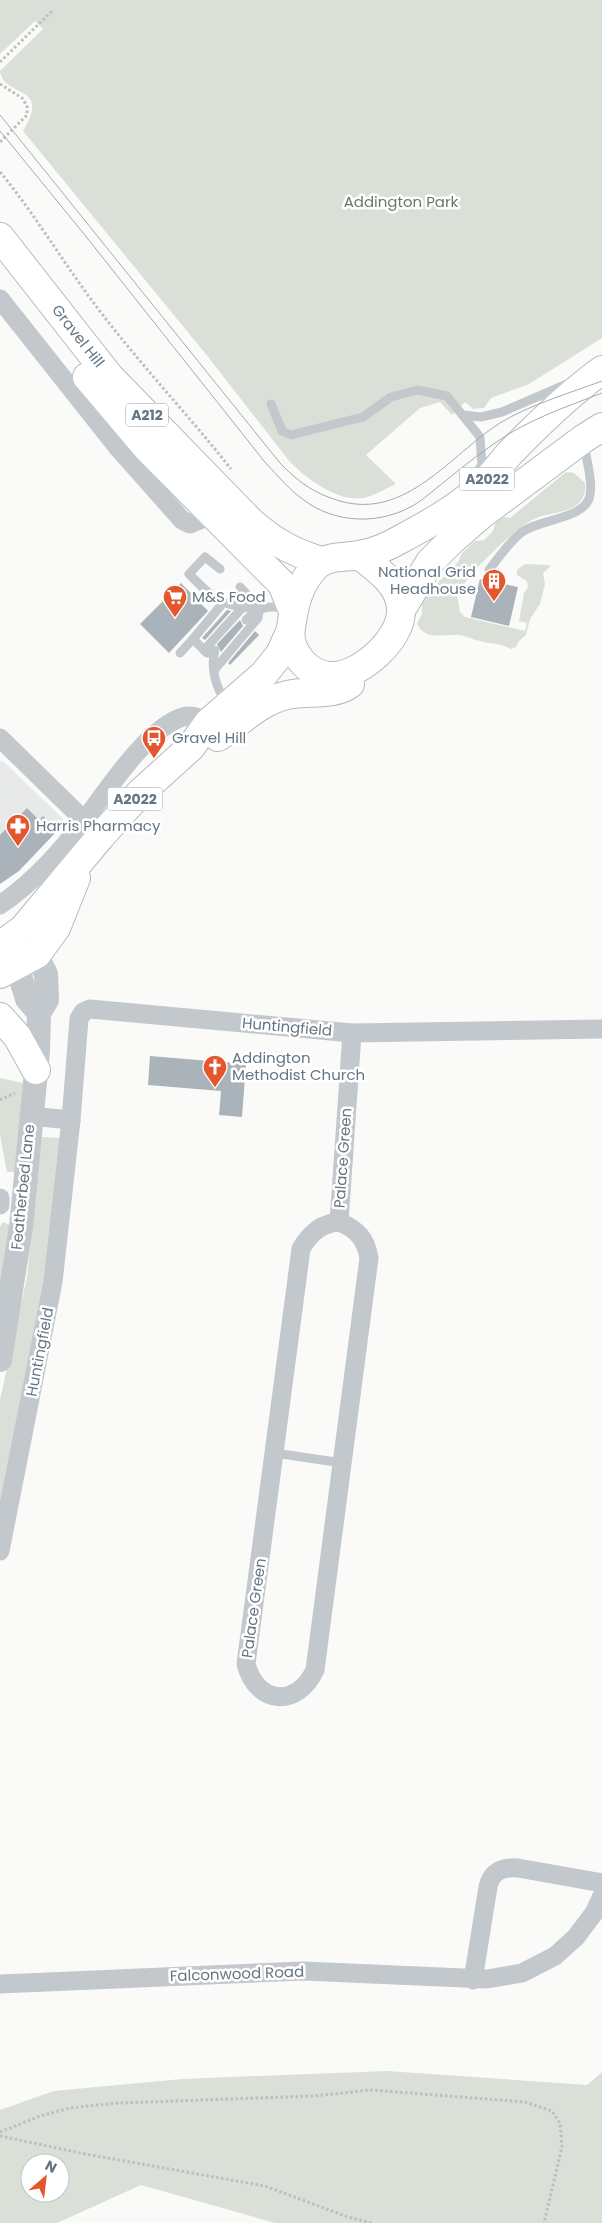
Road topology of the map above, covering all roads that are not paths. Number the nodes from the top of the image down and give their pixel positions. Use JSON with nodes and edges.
{"nodes":[{"id":1,"x":0,"y":237,"type":"edge"},
{"id":2,"x":0,"y":267,"type":"edge"},
{"id":3,"x":0,"y":299,"type":"edge"},
{"id":4,"x":598,"y":372,"type":"edge"},
{"id":5,"x":271,"y":404,"type":"dead end"},
{"id":6,"x":463,"y":415,"type":"junction"},
{"id":7,"x":592,"y":433,"type":"edge"},
{"id":8,"x":455,"y":508,"type":"junction"},
{"id":9,"x":206,"y":515,"type":"junction"},
{"id":10,"x":359,"y":556,"type":"junction"},
{"id":11,"x":322,"y":561,"type":"junction"},
{"id":12,"x":220,"y":569,"type":"dead end"},
{"id":13,"x":489,"y":570,"type":"dead end"},
{"id":14,"x":240,"y":588,"type":"dead end"},
{"id":15,"x":223,"y":603,"type":"junction"},
{"id":16,"x":244,"y":607,"type":"junction"},
{"id":17,"x":260,"y":609,"type":"junction"},
{"id":18,"x":402,"y":610,"type":"junction"},
{"id":19,"x":246,"y":620,"type":"dead end"},
{"id":20,"x":292,"y":621,"type":"junction"},
{"id":21,"x":193,"y":639,"type":"junction"},
{"id":22,"x":204,"y":650,"type":"junction"},
{"id":23,"x":180,"y":653,"type":"dead end"},
{"id":24,"x":371,"y":660,"type":"junction"},
{"id":25,"x":215,"y":669,"type":"junction"},
{"id":26,"x":228,"y":704,"type":"junction"},
{"id":27,"x":208,"y":723,"type":"junction"},
{"id":28,"x":2,"y":744,"type":"edge"},
{"id":29,"x":191,"y":747,"type":"junction"},
{"id":30,"x":92,"y":829,"type":"junction"},
{"id":31,"x":0,"y":905,"type":"edge"},
{"id":32,"x":14,"y":952,"type":"edge"},
{"id":33,"x":0,"y":1017,"type":"edge"},
{"id":34,"x":602,"y":1029,"type":"edge"},
{"id":35,"x":352,"y":1033,"type":"junction"},
{"id":36,"x":36,"y":1070,"type":"junction"},
{"id":37,"x":30,"y":1116,"type":"junction"},
{"id":38,"x":72,"y":1120,"type":"junction"},
{"id":39,"x":0,"y":1198,"type":"edge"},
{"id":40,"x":0,"y":1206,"type":"edge"},
{"id":41,"x":339,"y":1222,"type":"junction"},
{"id":42,"x":0,"y":1359,"type":"edge"},
{"id":43,"x":275,"y":1453,"type":"junction"},
{"id":44,"x":342,"y":1463,"type":"junction"},
{"id":45,"x":0,"y":1551,"type":"edge"},
{"id":46,"x":602,"y":1883,"type":"edge"},
{"id":47,"x":602,"y":1896,"type":"edge"},
{"id":48,"x":473,"y":1980,"type":"junction"},
{"id":49,"x":0,"y":1984,"type":"edge"}],
"edges":[{"from":1,"to":11,"type":"main road","name":"Gravel Hill","number":"A212"},
{"from":2,"to":9,"type":"main road","name":"Gravel Hill","number":"A212"},
{"from":3,"to":9,"type":"street"},
{"from":4,"to":6,"type":"lane"},
{"from":4,"to":8,"type":"main road","number":"A2022"},
{"from":5,"to":6,"type":"lane"},
{"from":6,"to":8,"type":"lane"},
{"from":7,"to":13,"type":"lane"},
{"from":7,"to":18,"type":"main road","number":"A2022"},
{"from":8,"to":10,"type":"main road","number":"A2022"},
{"from":9,"to":20,"type":"main road","name":"Gravel Hill","number":"A212"},
{"from":10,"to":11,"type":"main road"},
{"from":10,"to":18,"type":"main road"},
{"from":11,"to":20,"type":"main road"},
{"from":12,"to":15,"type":"lane"},
{"from":14,"to":17,"type":"lane"},
{"from":15,"to":16,"type":"lane"},
{"from":15,"to":21,"type":"lane"},
{"from":16,"to":17,"type":"lane"},
{"from":16,"to":22,"type":"lane"},
{"from":17,"to":19,"type":"lane"},
{"from":17,"to":20,"type":"lane"},
{"from":17,"to":25,"type":"lane"},
{"from":18,"to":24,"type":"main road"},
{"from":20,"to":24,"type":"main road"},
{"from":20,"to":26,"type":"main road","number":"A2022"},
{"from":21,"to":22,"type":"lane"},
{"from":21,"to":23,"type":"lane"},
{"from":22,"to":25,"type":"lane"},
{"from":24,"to":29,"type":"main road","number":"A2022"},
{"from":25,"to":26,"type":"lane"},
{"from":26,"to":27,"type":"main road","number":"A2022"},
{"from":27,"to":29,"type":"main road","number":"A2022"},
{"from":27,"to":30,"type":"street"},
{"from":28,"to":30,"type":"street"},
{"from":29,"to":30,"type":"main road","number":"A2022"},
{"from":30,"to":31,"type":"street"},
{"from":30,"to":32,"type":"main road","number":"A2022"},
{"from":32,"to":36,"type":"street","name":"Featherbed Lane"},
{"from":33,"to":36,"type":"main road"},
{"from":34,"to":35,"type":"street","name":"Huntingfield"},
{"from":35,"to":38,"type":"street","name":"Huntingfield"},
{"from":35,"to":41,"type":"street","name":"Palace Green"},
{"from":36,"to":37,"type":"street","name":"Featherbed Lane"},
{"from":37,"to":38,"type":"street"},
{"from":37,"to":42,"type":"street","name":"Featherbed Lane"},
{"from":38,"to":45,"type":"street","name":"Huntingfield"},
{"from":39,"to":40,"type":"street"},
{"from":41,"to":43,"type":"street","name":"Palace Green"},
{"from":41,"to":44,"type":"street","name":"Palace Green"},
{"from":43,"to":44,"type":"lane"},
{"from":43,"to":44,"type":"street","name":"Palace Green"},
{"from":46,"to":48,"type":"street"},
{"from":47,"to":48,"type":"street","name":"Falconwood Road"},
{"from":48,"to":49,"type":"street","name":"Falconwood Road"}]}
